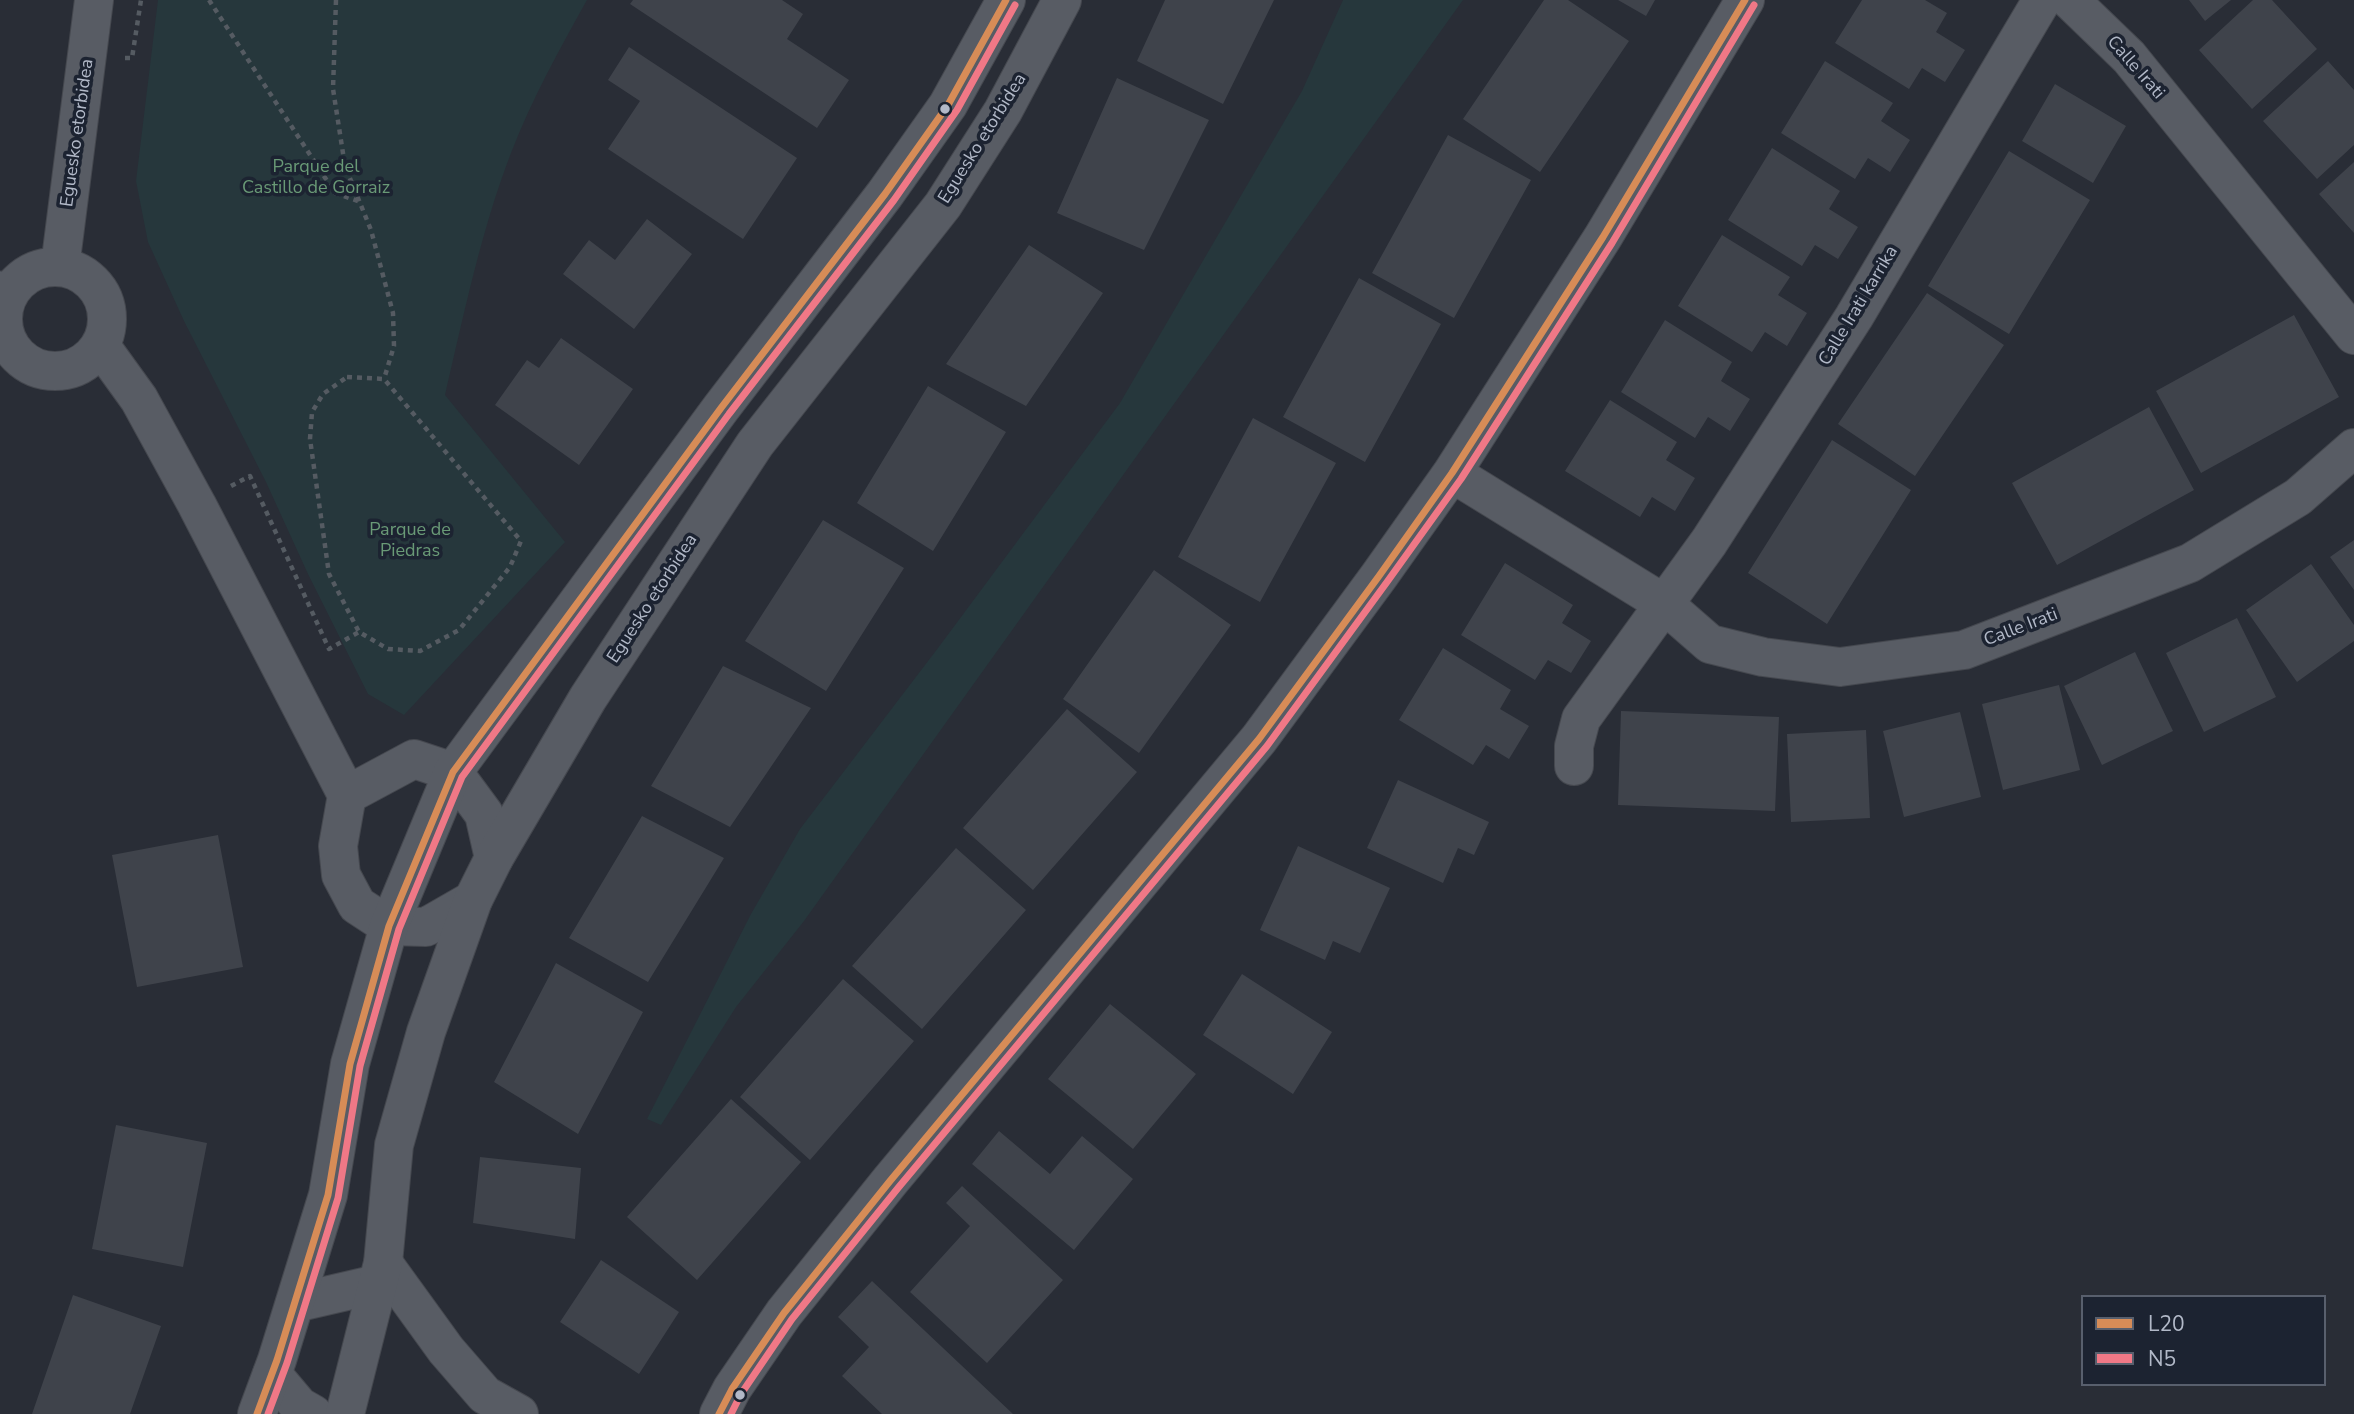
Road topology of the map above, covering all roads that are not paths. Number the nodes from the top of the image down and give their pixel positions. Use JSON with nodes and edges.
{"nodes":[{"id":1,"x":94,"y":0,"type":"edge"},
{"id":2,"x":1006,"y":0,"type":"edge"},
{"id":3,"x":1062,"y":0,"type":"edge"},
{"id":4,"x":1745,"y":0,"type":"edge"},
{"id":5,"x":2042,"y":0,"type":"edge"},
{"id":6,"x":2070,"y":0,"type":"edge"},
{"id":7,"x":60,"y":267,"type":"junction"},
{"id":8,"x":7,"y":285,"type":"edge"},
{"id":9,"x":2354,"y":335,"type":"edge"},
{"id":10,"x":3,"y":339,"type":"edge"},
{"id":11,"x":100,"y":345,"type":"junction"},
{"id":12,"x":2354,"y":448,"type":"edge"},
{"id":13,"x":1452,"y":473,"type":"junction"},
{"id":14,"x":1663,"y":603,"type":"junction"},
{"id":15,"x":1574,"y":766,"type":"dead end"},
{"id":16,"x":453,"y":772,"type":"junction"},
{"id":17,"x":347,"y":795,"type":"junction"},
{"id":18,"x":494,"y":858,"type":"junction"},
{"id":19,"x":473,"y":900,"type":"junction"},
{"id":20,"x":389,"y":926,"type":"junction"},
{"id":21,"x":380,"y":1274,"type":"junction"},
{"id":22,"x":295,"y":1303,"type":"junction"},
{"id":23,"x":272,"y":1374,"type":"junction"},
{"id":24,"x":257,"y":1414,"type":"edge"},
{"id":25,"x":313,"y":1414,"type":"edge"},
{"id":26,"x":345,"y":1414,"type":"edge"},
{"id":27,"x":519,"y":1414,"type":"edge"},
{"id":28,"x":719,"y":1414,"type":"edge"}],
"edges":[{"from":1,"to":7,"type":"street","name":"Eguesko etorbidea"},
{"from":2,"to":16,"type":"street"},
{"from":3,"to":18,"type":"street","name":"Eguesko etorbidea"},
{"from":4,"to":13,"type":"street"},
{"from":5,"to":14,"type":"street","name":"Calle Irati karrika"},
{"from":6,"to":9,"type":"street","name":"Calle Irati"},
{"from":7,"to":8,"type":"street"},
{"from":7,"to":11,"type":"street"},
{"from":8,"to":10,"type":"street"},
{"from":10,"to":11,"type":"street"},
{"from":11,"to":17,"type":"street"},
{"from":12,"to":14,"type":"street","name":"Calle Irati"},
{"from":13,"to":14,"type":"street","name":"Calle Irati"},
{"from":13,"to":28,"type":"street"},
{"from":14,"to":15,"type":"street"},
{"from":16,"to":17,"type":"street"},
{"from":16,"to":18,"type":"street"},
{"from":16,"to":20,"type":"street"},
{"from":17,"to":20,"type":"street"},
{"from":18,"to":19,"type":"street","name":"Eguesko etorbidea"},
{"from":19,"to":20,"type":"street"},
{"from":19,"to":21,"type":"street","name":"Eguesko etorbidea"},
{"from":20,"to":22,"type":"street"},
{"from":21,"to":22,"type":"street"},
{"from":21,"to":26,"type":"street","name":"Eguesko etorbidea"},
{"from":21,"to":27,"type":"street"},
{"from":22,"to":23,"type":"street"},
{"from":23,"to":24,"type":"street"},
{"from":23,"to":25,"type":"street"}]}
